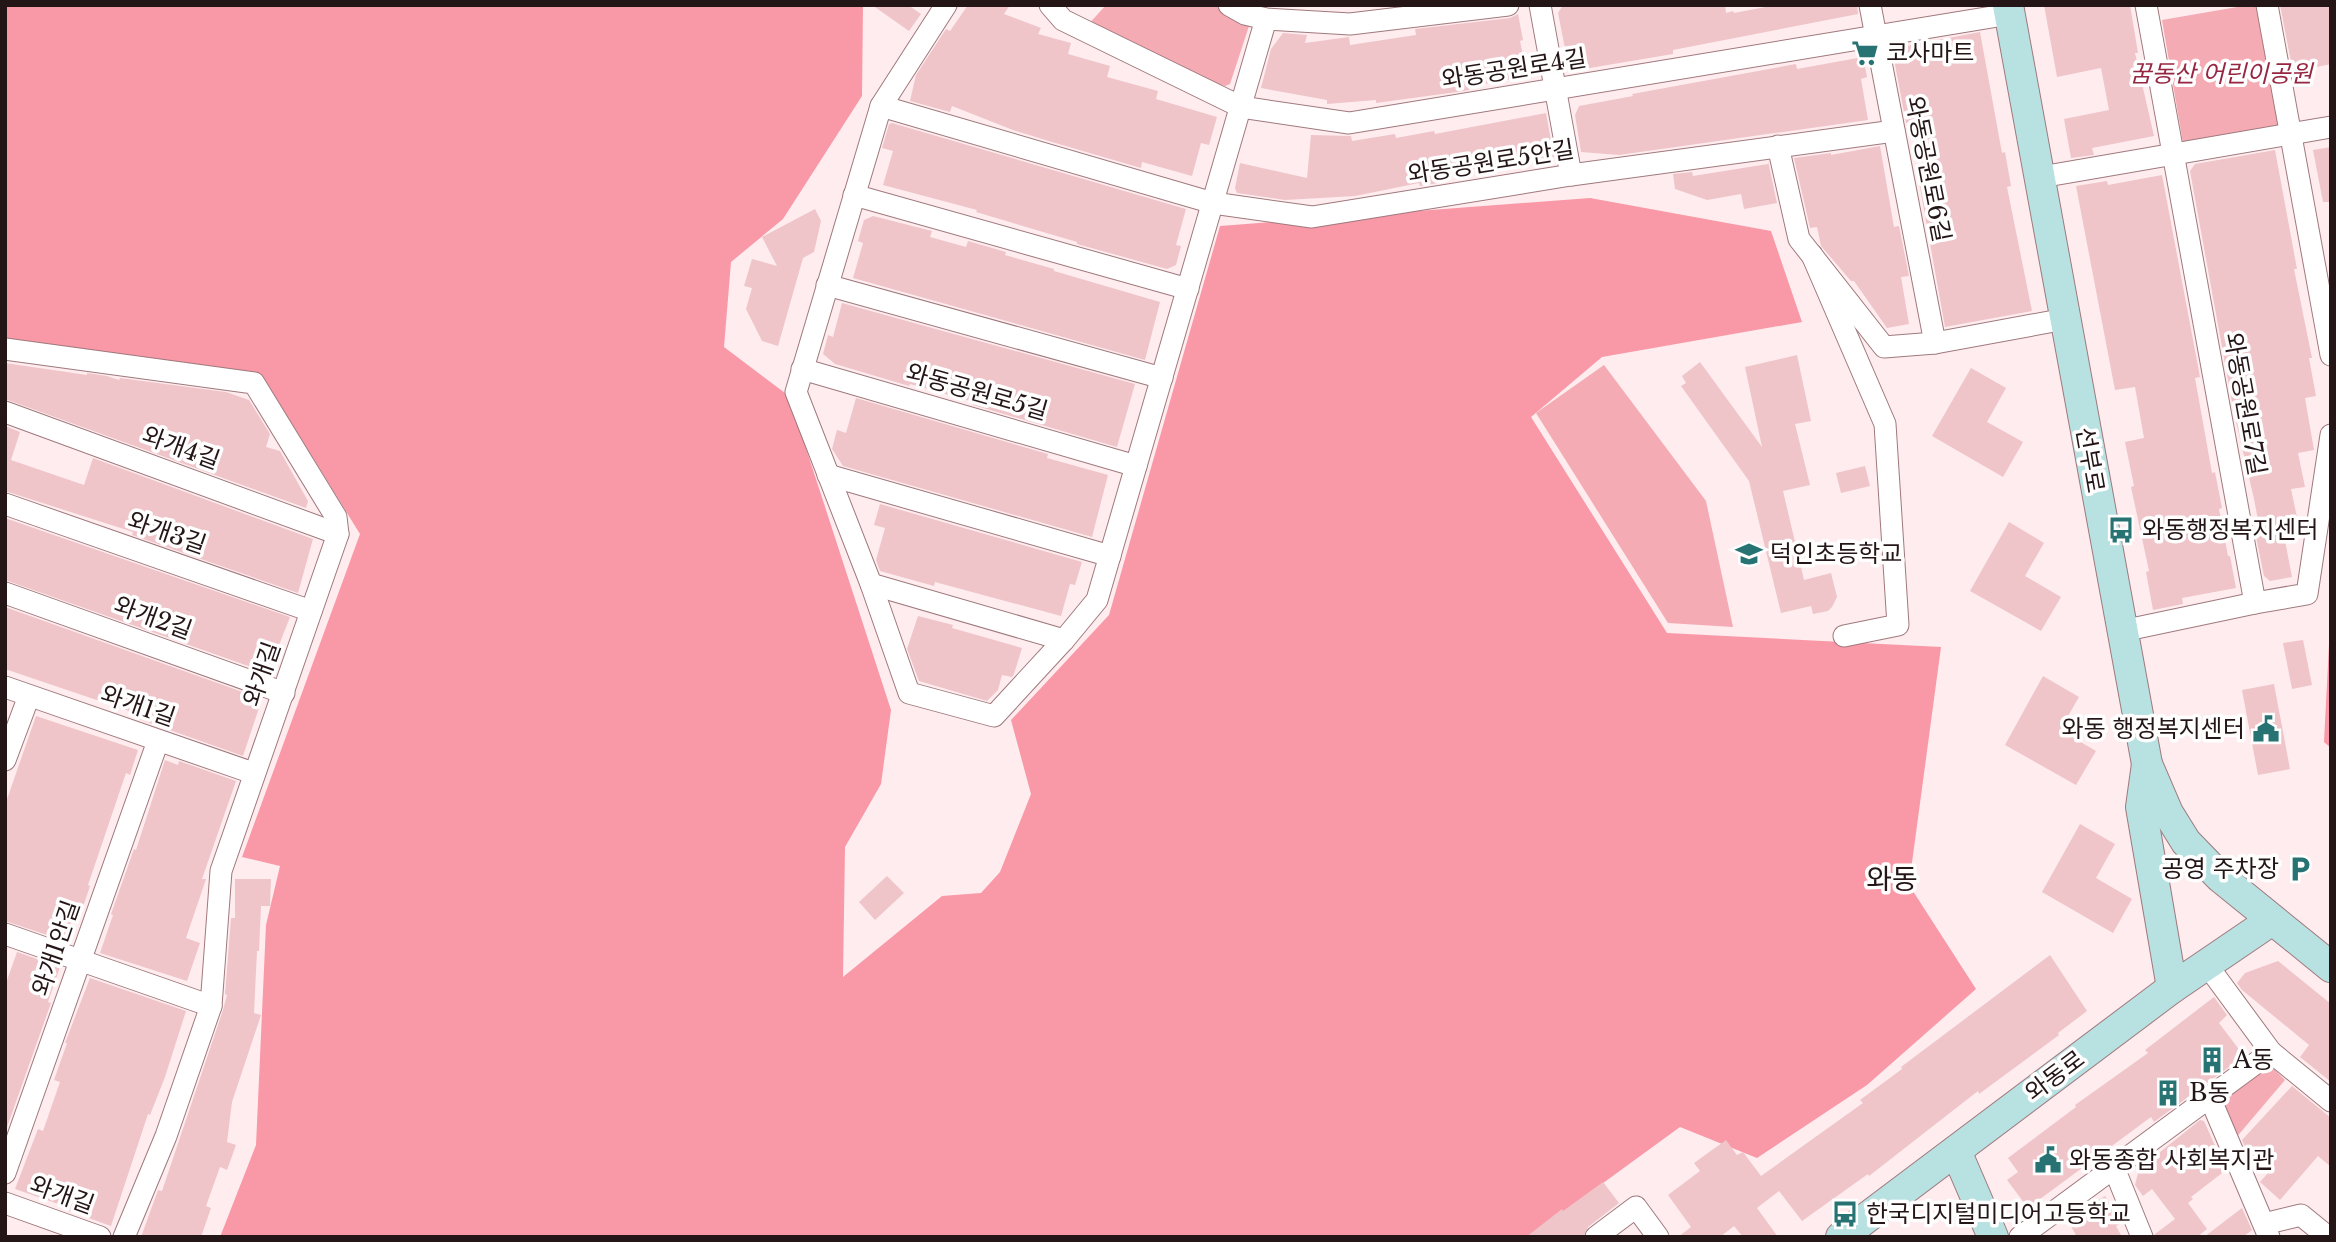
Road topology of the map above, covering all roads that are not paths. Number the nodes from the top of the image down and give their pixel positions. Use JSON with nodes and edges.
{"nodes":[{"id":1,"x":946,"y":5,"type":"edge"},
{"id":2,"x":1050,"y":5,"type":"edge"},
{"id":3,"x":1229,"y":5,"type":"edge"},
{"id":4,"x":1508,"y":5,"type":"edge"},
{"id":5,"x":1540,"y":5,"type":"edge"},
{"id":6,"x":1870,"y":5,"type":"edge"},
{"id":7,"x":2146,"y":5,"type":"edge"},
{"id":8,"x":2267,"y":5,"type":"edge"},
{"id":9,"x":2009,"y":10,"type":"edge"},
{"id":10,"x":1266,"y":19,"type":"junction"},
{"id":11,"x":1876,"y":36,"type":"junction"},
{"id":12,"x":1555,"y":89,"type":"junction"},
{"id":13,"x":881,"y":106,"type":"junction"},
{"id":14,"x":1241,"y":107,"type":"junction"},
{"id":15,"x":2331,"y":127,"type":"edge"},
{"id":16,"x":1894,"y":131,"type":"junction"},
{"id":17,"x":2291,"y":135,"type":"junction"},
{"id":18,"x":1779,"y":146,"type":"junction"},
{"id":19,"x":2173,"y":154,"type":"junction"},
{"id":20,"x":1571,"y":175,"type":"junction"},
{"id":21,"x":2041,"y":177,"type":"junction"},
{"id":22,"x":854,"y":195,"type":"junction"},
{"id":23,"x":1213,"y":203,"type":"junction"},
{"id":24,"x":1812,"y":255,"type":"junction"},
{"id":25,"x":827,"y":285,"type":"junction"},
{"id":26,"x":2325,"y":287,"type":"edge"},
{"id":27,"x":1188,"y":289,"type":"junction"},
{"id":28,"x":2065,"y":319,"type":"junction"},
{"id":29,"x":1934,"y":343,"type":"junction"},
{"id":30,"x":5,"y":349,"type":"edge"},
{"id":31,"x":2331,"y":355,"type":"edge"},
{"id":32,"x":802,"y":369,"type":"junction"},
{"id":33,"x":1162,"y":378,"type":"junction"},
{"id":34,"x":5,"y":412,"type":"edge"},
{"id":35,"x":2331,"y":436,"type":"edge"},
{"id":36,"x":1136,"y":466,"type":"junction"},
{"id":37,"x":828,"y":475,"type":"junction"},
{"id":38,"x":5,"y":504,"type":"edge"},
{"id":39,"x":338,"y":534,"type":"junction"},
{"id":40,"x":1110,"y":556,"type":"junction"},
{"id":41,"x":871,"y":584,"type":"junction"},
{"id":42,"x":5,"y":593,"type":"edge"},
{"id":43,"x":2255,"y":603,"type":"junction"},
{"id":44,"x":311,"y":611,"type":"junction"},
{"id":45,"x":2122,"y":631,"type":"junction"},
{"id":46,"x":1844,"y":636,"type":"dead end"},
{"id":47,"x":1064,"y":640,"type":"junction"},
{"id":48,"x":5,"y":687,"type":"edge"},
{"id":49,"x":284,"y":693,"type":"junction"},
{"id":50,"x":29,"y":696,"type":"junction"},
{"id":51,"x":158,"y":741,"type":"junction"},
{"id":52,"x":5,"y":760,"type":"edge"},
{"id":53,"x":2147,"y":764,"type":"junction"},
{"id":54,"x":253,"y":773,"type":"junction"},
{"id":55,"x":2272,"y":920,"type":"junction"},
{"id":56,"x":5,"y":934,"type":"edge"},
{"id":57,"x":80,"y":960,"type":"junction"},
{"id":58,"x":2207,"y":965,"type":"junction"},
{"id":59,"x":2331,"y":967,"type":"edge"},
{"id":60,"x":2172,"y":988,"type":"junction"},
{"id":61,"x":211,"y":1006,"type":"junction"},
{"id":62,"x":2271,"y":1052,"type":"junction"},
{"id":63,"x":2210,"y":1098,"type":"junction"},
{"id":64,"x":2331,"y":1101,"type":"edge"},
{"id":65,"x":1956,"y":1151,"type":"junction"},
{"id":66,"x":2114,"y":1168,"type":"junction"},
{"id":67,"x":5,"y":1173,"type":"edge"},
{"id":68,"x":5,"y":1203,"type":"edge"},
{"id":69,"x":2267,"y":1230,"type":"edge"},
{"id":70,"x":100,"y":1237,"type":"edge"},
{"id":71,"x":124,"y":1237,"type":"edge"},
{"id":72,"x":1596,"y":1237,"type":"edge"},
{"id":73,"x":1658,"y":1237,"type":"edge"},
{"id":74,"x":1841,"y":1237,"type":"edge"},
{"id":75,"x":1993,"y":1237,"type":"edge"},
{"id":76,"x":2020,"y":1237,"type":"edge"},
{"id":77,"x":2142,"y":1237,"type":"edge"},
{"id":78,"x":2328,"y":1237,"type":"edge"}],
"edges":[{"from":1,"to":13,"type":"street"},
{"from":2,"to":14,"type":"street","name":"와동공원로4길"},
{"from":3,"to":10,"type":"street"},
{"from":4,"to":10,"type":"street"},
{"from":5,"to":12,"type":"street"},
{"from":6,"to":11,"type":"street","name":"와동공원로6길"},
{"from":7,"to":19,"type":"street","name":"와동공원로7길"},
{"from":8,"to":17,"type":"street"},
{"from":9,"to":11,"type":"street","name":"와동공원로4길"},
{"from":9,"to":21,"type":"main road","name":"선부로"},
{"from":10,"to":14,"type":"street"},
{"from":11,"to":12,"type":"street","name":"와동공원로4길"},
{"from":11,"to":16,"type":"street","name":"와동공원로6길"},
{"from":12,"to":14,"type":"street","name":"와동공원로4길"},
{"from":12,"to":20,"type":"street"},
{"from":13,"to":22,"type":"street"},
{"from":13,"to":23,"type":"street"},
{"from":14,"to":23,"type":"street"},
{"from":15,"to":17,"type":"street"},
{"from":16,"to":18,"type":"street","name":"와동공원로5안길"},
{"from":16,"to":29,"type":"street","name":"와동공원로6길"},
{"from":17,"to":19,"type":"street"},
{"from":17,"to":26,"type":"street"},
{"from":18,"to":20,"type":"street","name":"와동공원로5안길"},
{"from":18,"to":24,"type":"street"},
{"from":19,"to":21,"type":"street"},
{"from":19,"to":43,"type":"street","name":"와동공원로7길"},
{"from":20,"to":23,"type":"street","name":"와동공원로5안길"},
{"from":21,"to":28,"type":"main road","name":"선부로"},
{"from":22,"to":25,"type":"street"},
{"from":22,"to":27,"type":"street"},
{"from":23,"to":27,"type":"street"},
{"from":24,"to":29,"type":"street"},
{"from":24,"to":46,"type":"street"},
{"from":25,"to":32,"type":"street"},
{"from":25,"to":33,"type":"street"},
{"from":26,"to":31,"type":"street"},
{"from":27,"to":33,"type":"street"},
{"from":28,"to":29,"type":"street"},
{"from":28,"to":45,"type":"main road","name":"선부로"},
{"from":30,"to":39,"type":"street"},
{"from":32,"to":36,"type":"street","name":"와동공원로5길"},
{"from":32,"to":37,"type":"street"},
{"from":33,"to":36,"type":"street"},
{"from":34,"to":39,"type":"street","name":"와개4길"},
{"from":35,"to":43,"type":"street"},
{"from":36,"to":40,"type":"street"},
{"from":37,"to":40,"type":"street"},
{"from":37,"to":41,"type":"street"},
{"from":38,"to":44,"type":"street","name":"와개3길"},
{"from":39,"to":44,"type":"street","name":"와개길"},
{"from":40,"to":47,"type":"street"},
{"from":41,"to":47,"type":"street"},
{"from":41,"to":47,"type":"street"},
{"from":42,"to":49,"type":"street","name":"와개2길"},
{"from":43,"to":45,"type":"street"},
{"from":44,"to":49,"type":"street","name":"와개길"},
{"from":45,"to":53,"type":"main road","name":"선부로"},
{"from":48,"to":50,"type":"street","name":"와개1길"},
{"from":49,"to":54,"type":"street","name":"와개길"},
{"from":50,"to":51,"type":"street","name":"와개1길"},
{"from":50,"to":52,"type":"street"},
{"from":51,"to":54,"type":"street","name":"와개1길"},
{"from":51,"to":57,"type":"street","name":"와개1안길"},
{"from":53,"to":55,"type":"main road","name":"선부로"},
{"from":53,"to":60,"type":"main road"},
{"from":54,"to":61,"type":"street","name":"와개길"},
{"from":55,"to":58,"type":"main road","name":"와동로"},
{"from":55,"to":59,"type":"main road","name":"선부로"},
{"from":56,"to":57,"type":"street"},
{"from":57,"to":61,"type":"street"},
{"from":57,"to":67,"type":"street","name":"와개1안길"},
{"from":58,"to":60,"type":"main road","name":"와동로"},
{"from":58,"to":62,"type":"street"},
{"from":60,"to":65,"type":"main road","name":"와동로"},
{"from":61,"to":71,"type":"street","name":"와개길"},
{"from":62,"to":63,"type":"street"},
{"from":62,"to":64,"type":"street"},
{"from":63,"to":66,"type":"street"},
{"from":63,"to":69,"type":"street"},
{"from":65,"to":74,"type":"main road","name":"와동로"},
{"from":65,"to":75,"type":"main road"},
{"from":66,"to":76,"type":"street"},
{"from":66,"to":77,"type":"street"},
{"from":68,"to":70,"type":"street","name":"와개길"},
{"from":69,"to":78,"type":"street"},
{"from":72,"to":73,"type":"street"}]}
